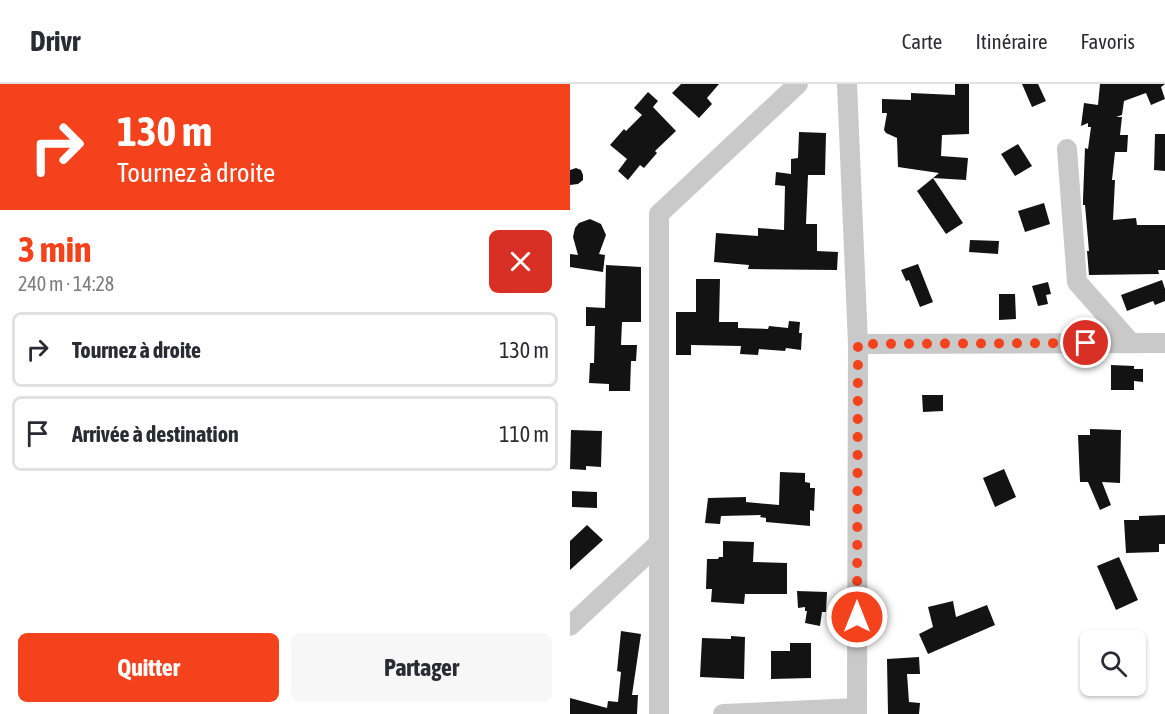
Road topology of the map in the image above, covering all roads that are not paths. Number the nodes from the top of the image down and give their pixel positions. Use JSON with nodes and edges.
{"nodes":[{"id":1,"x":798,"y":84,"type":"edge"},
{"id":2,"x":846,"y":84,"type":"edge"},
{"id":3,"x":1067,"y":149,"type":"dead end"},
{"id":4,"x":1131,"y":343,"type":"junction"},
{"id":5,"x":1165,"y":343,"type":"edge"},
{"id":6,"x":858,"y":344,"type":"junction"},
{"id":7,"x":658,"y":544,"type":"junction"},
{"id":8,"x":570,"y":626,"type":"edge"},
{"id":9,"x":857,"y":711,"type":"edge"},
{"id":10,"x":659,"y":714,"type":"edge"},
{"id":11,"x":723,"y":714,"type":"edge"}],
"edges":[{"from":1,"to":7,"type":"street"},
{"from":2,"to":6,"type":"street"},
{"from":3,"to":4,"type":"street"},
{"from":4,"to":5,"type":"street"},
{"from":4,"to":6,"type":"street"},
{"from":6,"to":9,"type":"street"},
{"from":7,"to":8,"type":"street"},
{"from":7,"to":10,"type":"street"},
{"from":9,"to":11,"type":"street"}]}
